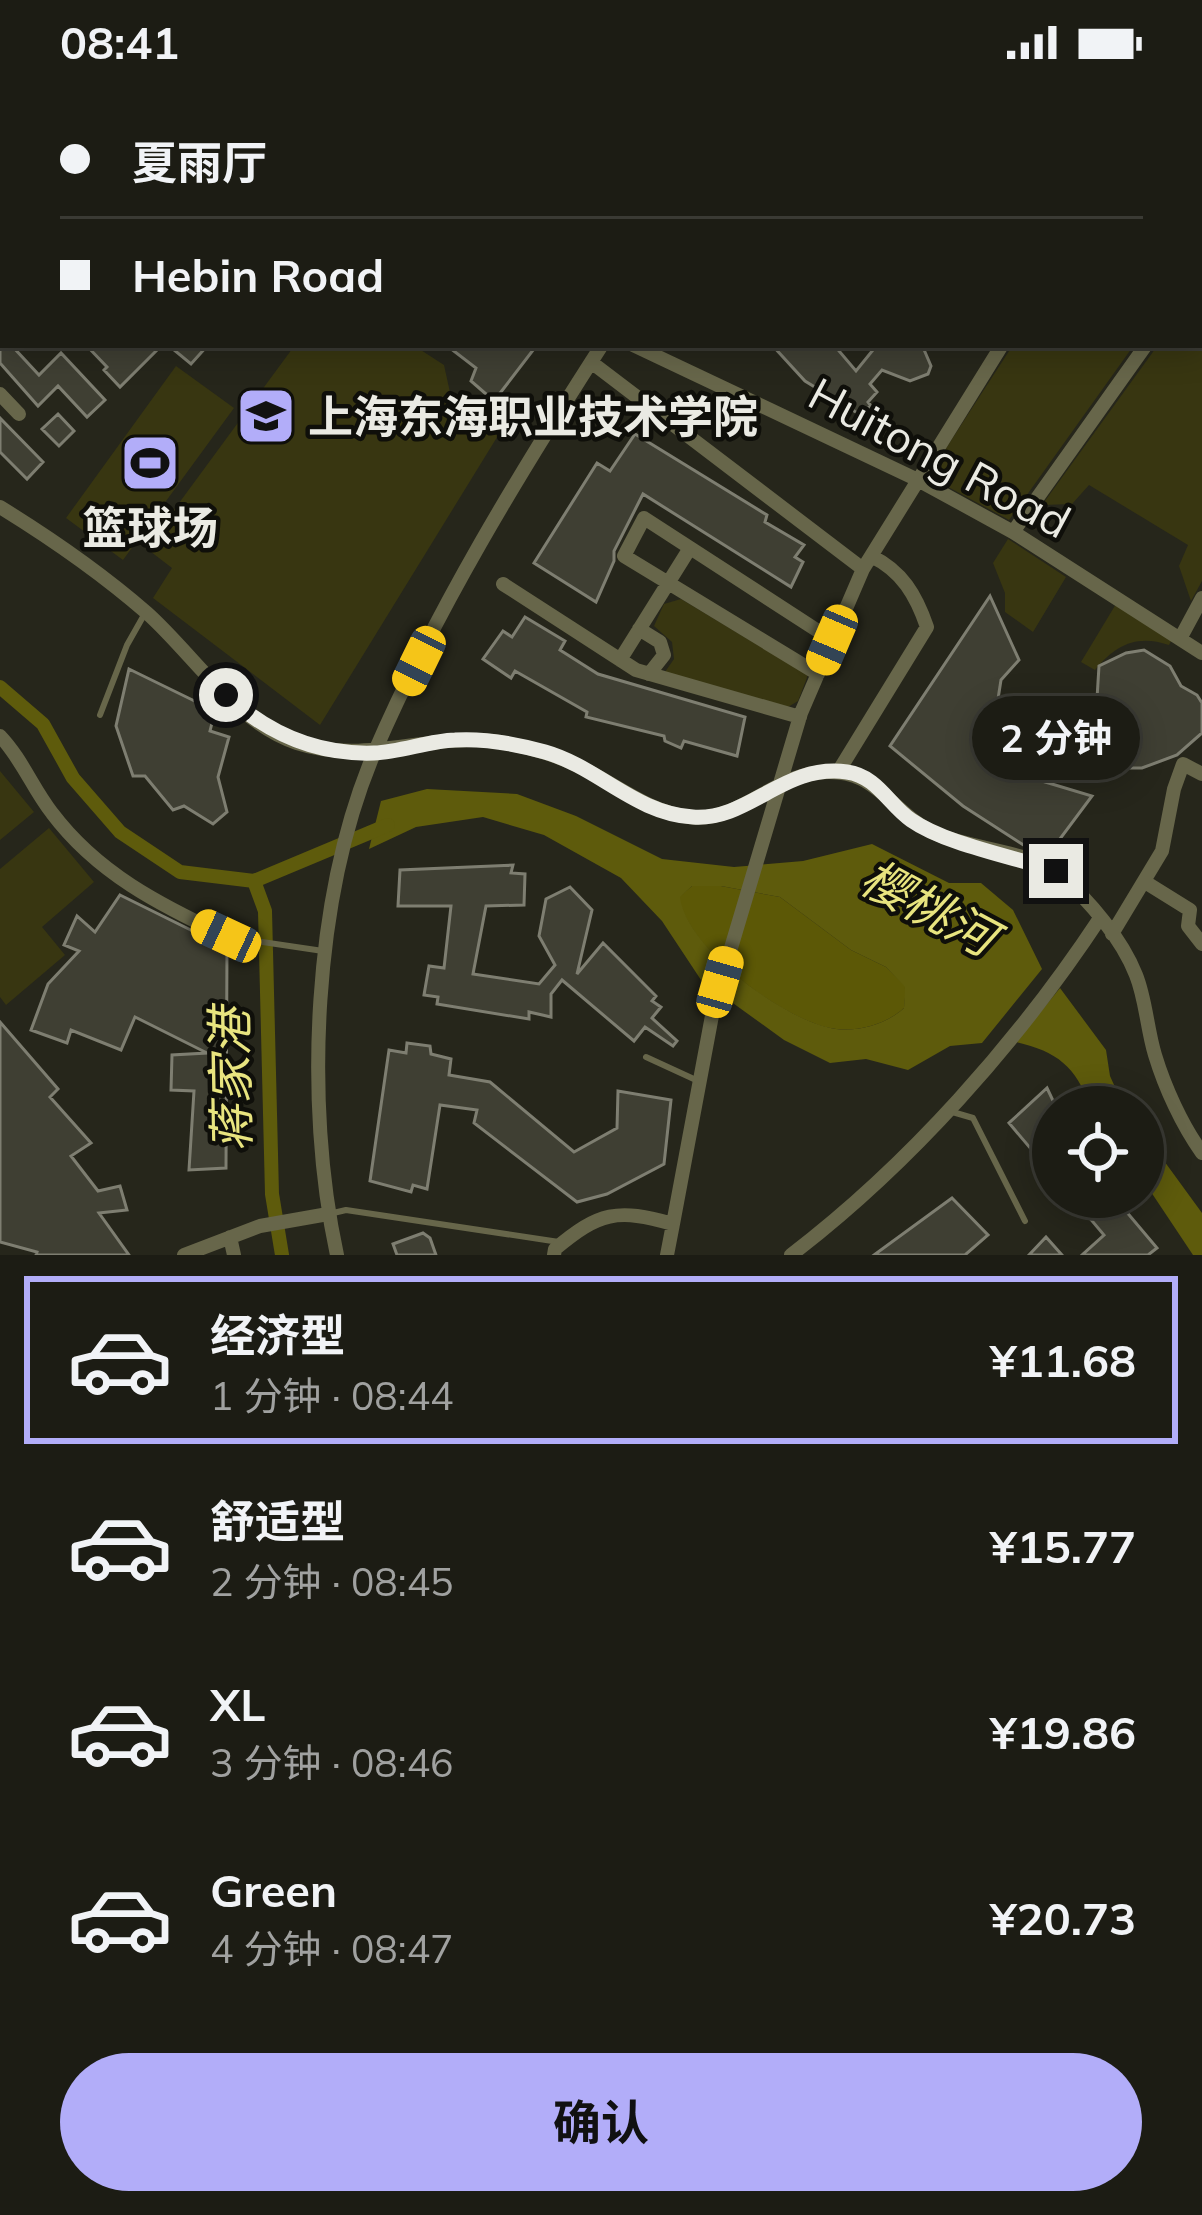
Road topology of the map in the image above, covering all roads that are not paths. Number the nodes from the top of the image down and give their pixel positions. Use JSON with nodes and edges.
{"nodes":[{"id":1,"x":600,"y":348,"type":"edge"},
{"id":2,"x":639,"y":348,"type":"edge"},
{"id":3,"x":1000,"y":348,"type":"edge"},
{"id":4,"x":1144,"y":348,"type":"edge"},
{"id":5,"x":591,"y":362,"type":"junction"},
{"id":6,"x":0,"y":394,"type":"edge"},
{"id":7,"x":19,"y":414,"type":"dead end"},
{"id":8,"x":918,"y":480,"type":"junction"},
{"id":9,"x":0,"y":507,"type":"edge"},
{"id":10,"x":1012,"y":532,"type":"junction"},
{"id":11,"x":690,"y":548,"type":"junction"},
{"id":12,"x":867,"y":562,"type":"junction"},
{"id":13,"x":669,"y":583,"type":"junction"},
{"id":14,"x":503,"y":584,"type":"dead end"},
{"id":15,"x":1202,"y":598,"type":"edge"},
{"id":16,"x":146,"y":612,"type":"junction"},
{"id":17,"x":639,"y":629,"type":"junction"},
{"id":18,"x":1181,"y":637,"type":"junction"},
{"id":19,"x":832,"y":640,"type":"junction"},
{"id":20,"x":1202,"y":653,"type":"edge"},
{"id":21,"x":620,"y":660,"type":"junction"},
{"id":22,"x":649,"y":674,"type":"junction"},
{"id":23,"x":818,"y":674,"type":"junction"},
{"id":24,"x":100,"y":716,"type":"dead end"},
{"id":25,"x":800,"y":717,"type":"junction"},
{"id":26,"x":0,"y":736,"type":"edge"},
{"id":27,"x":374,"y":753,"type":"junction"},
{"id":28,"x":838,"y":772,"type":"junction"},
{"id":29,"x":1202,"y":773,"type":"edge"},
{"id":30,"x":779,"y":782,"type":"junction"},
{"id":31,"x":1145,"y":882,"type":"junction"},
{"id":32,"x":1196,"y":905,"type":"edge"},
{"id":33,"x":1100,"y":918,"type":"junction"},
{"id":34,"x":1112,"y":934,"type":"junction"},
{"id":35,"x":226,"y":936,"type":"joint"},
{"id":36,"x":1202,"y":944,"type":"edge"},
{"id":37,"x":327,"y":951,"type":"junction"},
{"id":38,"x":646,"y":1058,"type":"dead end"},
{"id":39,"x":699,"y":1081,"type":"junction"},
{"id":40,"x":948,"y":1110,"type":"junction"},
{"id":41,"x":1202,"y":1153,"type":"edge"},
{"id":42,"x":328,"y":1214,"type":"junction"},
{"id":43,"x":1025,"y":1222,"type":"dead end"},
{"id":44,"x":673,"y":1224,"type":"junction"},
{"id":45,"x":237,"y":1234,"type":"junction"},
{"id":46,"x":558,"y":1249,"type":"edge"},
{"id":47,"x":184,"y":1255,"type":"edge"},
{"id":48,"x":234,"y":1255,"type":"edge"},
{"id":49,"x":337,"y":1255,"type":"edge"},
{"id":50,"x":667,"y":1255,"type":"edge"},
{"id":51,"x":791,"y":1255,"type":"edge"}],
"edges":[{"from":1,"to":5,"type":"street"},
{"from":2,"to":8,"type":"street","name":"Huitong Road"},
{"from":3,"to":8,"type":"street"},
{"from":4,"to":10,"type":"street"},
{"from":5,"to":12,"type":"street"},
{"from":5,"to":27,"type":"street"},
{"from":6,"to":7,"type":"street"},
{"from":8,"to":10,"type":"street","name":"Huitong Road"},
{"from":8,"to":12,"type":"street"},
{"from":9,"to":16,"type":"street"},
{"from":10,"to":18,"type":"street","name":"Huitong Road"},
{"from":11,"to":13,"type":"street"},
{"from":11,"to":13,"type":"street"},
{"from":11,"to":19,"type":"street"},
{"from":12,"to":19,"type":"street"},
{"from":12,"to":28,"type":"street"},
{"from":13,"to":17,"type":"street"},
{"from":13,"to":23,"type":"street"},
{"from":14,"to":21,"type":"street"},
{"from":15,"to":18,"type":"street"},
{"from":16,"to":24,"type":"lane"},
{"from":16,"to":27,"type":"street"},
{"from":17,"to":21,"type":"street"},
{"from":17,"to":22,"type":"street"},
{"from":18,"to":20,"type":"street","name":"Huitong Road"},
{"from":19,"to":23,"type":"street"},
{"from":21,"to":22,"type":"street"},
{"from":22,"to":25,"type":"street"},
{"from":23,"to":25,"type":"street"},
{"from":25,"to":30,"type":"street"},
{"from":26,"to":35,"type":"street"},
{"from":27,"to":30,"type":"street"},
{"from":27,"to":37,"type":"street"},
{"from":28,"to":30,"type":"street"},
{"from":28,"to":33,"type":"street"},
{"from":29,"to":31,"type":"street"},
{"from":30,"to":39,"type":"street"},
{"from":31,"to":32,"type":"street"},
{"from":31,"to":34,"type":"street"},
{"from":32,"to":36,"type":"street"},
{"from":33,"to":34,"type":"street"},
{"from":33,"to":40,"type":"street"},
{"from":34,"to":41,"type":"street"},
{"from":35,"to":37,"type":"lane"},
{"from":37,"to":42,"type":"street"},
{"from":38,"to":39,"type":"lane"},
{"from":39,"to":44,"type":"street"},
{"from":40,"to":43,"type":"lane"},
{"from":40,"to":51,"type":"street"},
{"from":42,"to":45,"type":"street"},
{"from":42,"to":46,"type":"lane"},
{"from":42,"to":49,"type":"street"},
{"from":44,"to":46,"type":"street"},
{"from":44,"to":50,"type":"street"},
{"from":45,"to":47,"type":"street"},
{"from":45,"to":48,"type":"street"}]}
